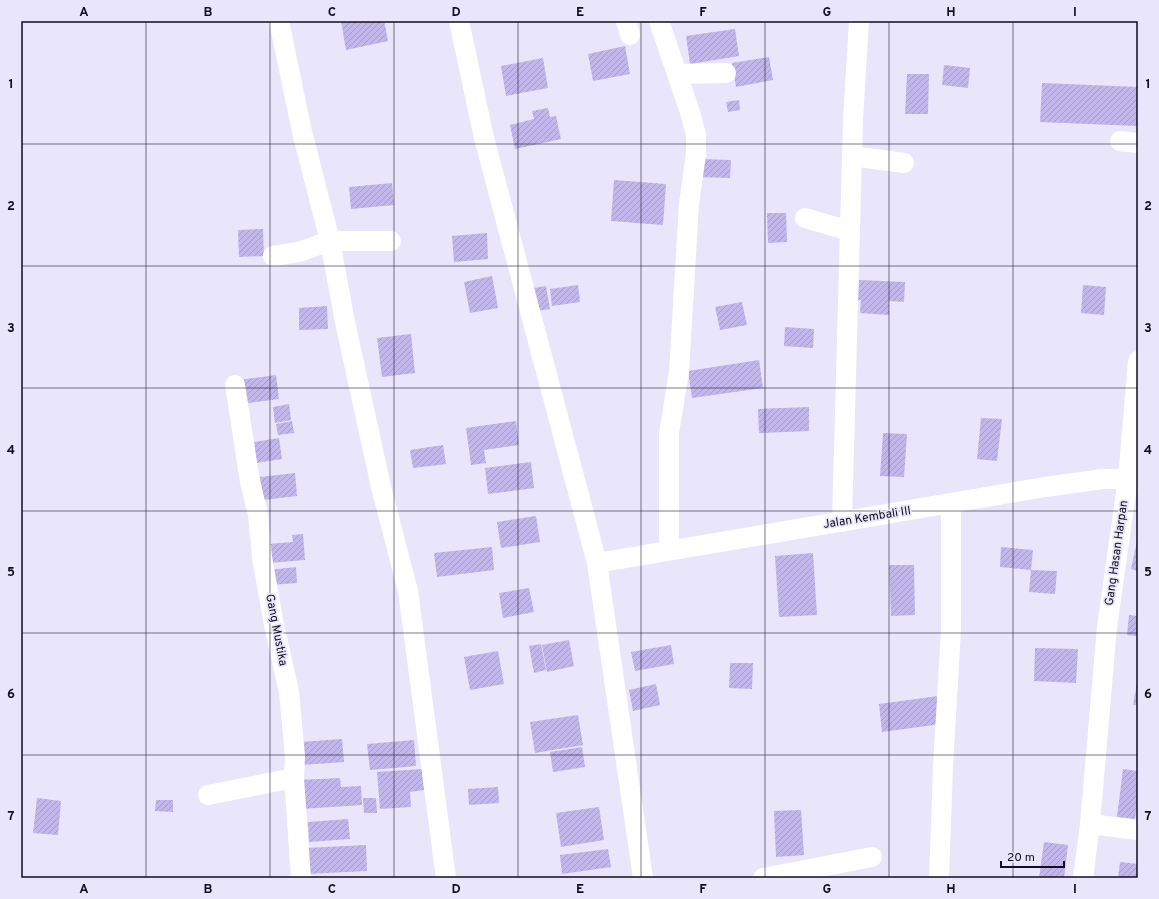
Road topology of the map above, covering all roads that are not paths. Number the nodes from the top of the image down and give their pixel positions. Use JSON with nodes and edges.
{"nodes":[{"id":1,"x":279,"y":21,"type":"edge"},
{"id":2,"x":459,"y":21,"type":"edge"},
{"id":3,"x":659,"y":21,"type":"edge"},
{"id":4,"x":859,"y":21,"type":"edge"},
{"id":5,"x":726,"y":73,"type":"dead end"},
{"id":6,"x":678,"y":74,"type":"junction"},
{"id":7,"x":852,"y":156,"type":"junction"},
{"id":8,"x":904,"y":163,"type":"dead end"},
{"id":9,"x":805,"y":218,"type":"dead end"},
{"id":10,"x":850,"y":231,"type":"junction"},
{"id":11,"x":330,"y":241,"type":"junction"},
{"id":12,"x":391,"y":241,"type":"dead end"},
{"id":13,"x":273,"y":256,"type":"dead end"},
{"id":14,"x":1138,"y":360,"type":"edge"},
{"id":15,"x":234,"y":384,"type":"dead end"},
{"id":16,"x":1133,"y":479,"type":"edge"},
{"id":17,"x":951,"y":504,"type":"junction"},
{"id":18,"x":842,"y":522,"type":"junction"},
{"id":19,"x":669,"y":550,"type":"junction"},
{"id":20,"x":597,"y":563,"type":"junction"},
{"id":21,"x":294,"y":778,"type":"junction"},
{"id":22,"x":208,"y":795,"type":"dead end"},
{"id":23,"x":1090,"y":824,"type":"junction"},
{"id":24,"x":1138,"y":830,"type":"edge"},
{"id":25,"x":872,"y":857,"type":"dead end"},
{"id":26,"x":301,"y":878,"type":"edge"},
{"id":27,"x":446,"y":878,"type":"edge"},
{"id":28,"x":643,"y":878,"type":"edge"},
{"id":29,"x":763,"y":878,"type":"edge"},
{"id":30,"x":939,"y":878,"type":"edge"},
{"id":31,"x":1083,"y":878,"type":"edge"}],
"edges":[{"from":1,"to":11,"type":"street"},
{"from":2,"to":20,"type":"street"},
{"from":3,"to":6,"type":"street"},
{"from":4,"to":7,"type":"street"},
{"from":5,"to":6,"type":"street"},
{"from":6,"to":19,"type":"street"},
{"from":7,"to":8,"type":"street"},
{"from":7,"to":10,"type":"street"},
{"from":9,"to":10,"type":"street"},
{"from":10,"to":18,"type":"street"},
{"from":11,"to":12,"type":"street"},
{"from":11,"to":13,"type":"street"},
{"from":11,"to":27,"type":"street"},
{"from":14,"to":16,"type":"street","name":"Gang Hasan Harpan"},
{"from":15,"to":21,"type":"street","name":"Gang Mustika"},
{"from":16,"to":17,"type":"street","name":"Jalan Kembali III"},
{"from":16,"to":23,"type":"street","name":"Gang Hasan Harpan"},
{"from":17,"to":18,"type":"street","name":"Jalan Kembali III"},
{"from":17,"to":30,"type":"street"},
{"from":18,"to":19,"type":"street","name":"Jalan Kembali III"},
{"from":19,"to":20,"type":"street","name":"Jalan Kembali III"},
{"from":20,"to":28,"type":"street"},
{"from":21,"to":22,"type":"street"},
{"from":21,"to":26,"type":"street","name":"Gang Mustika"},
{"from":23,"to":24,"type":"street"},
{"from":23,"to":31,"type":"street","name":"Gang Hasan Harpan"},
{"from":25,"to":29,"type":"street"}]}
